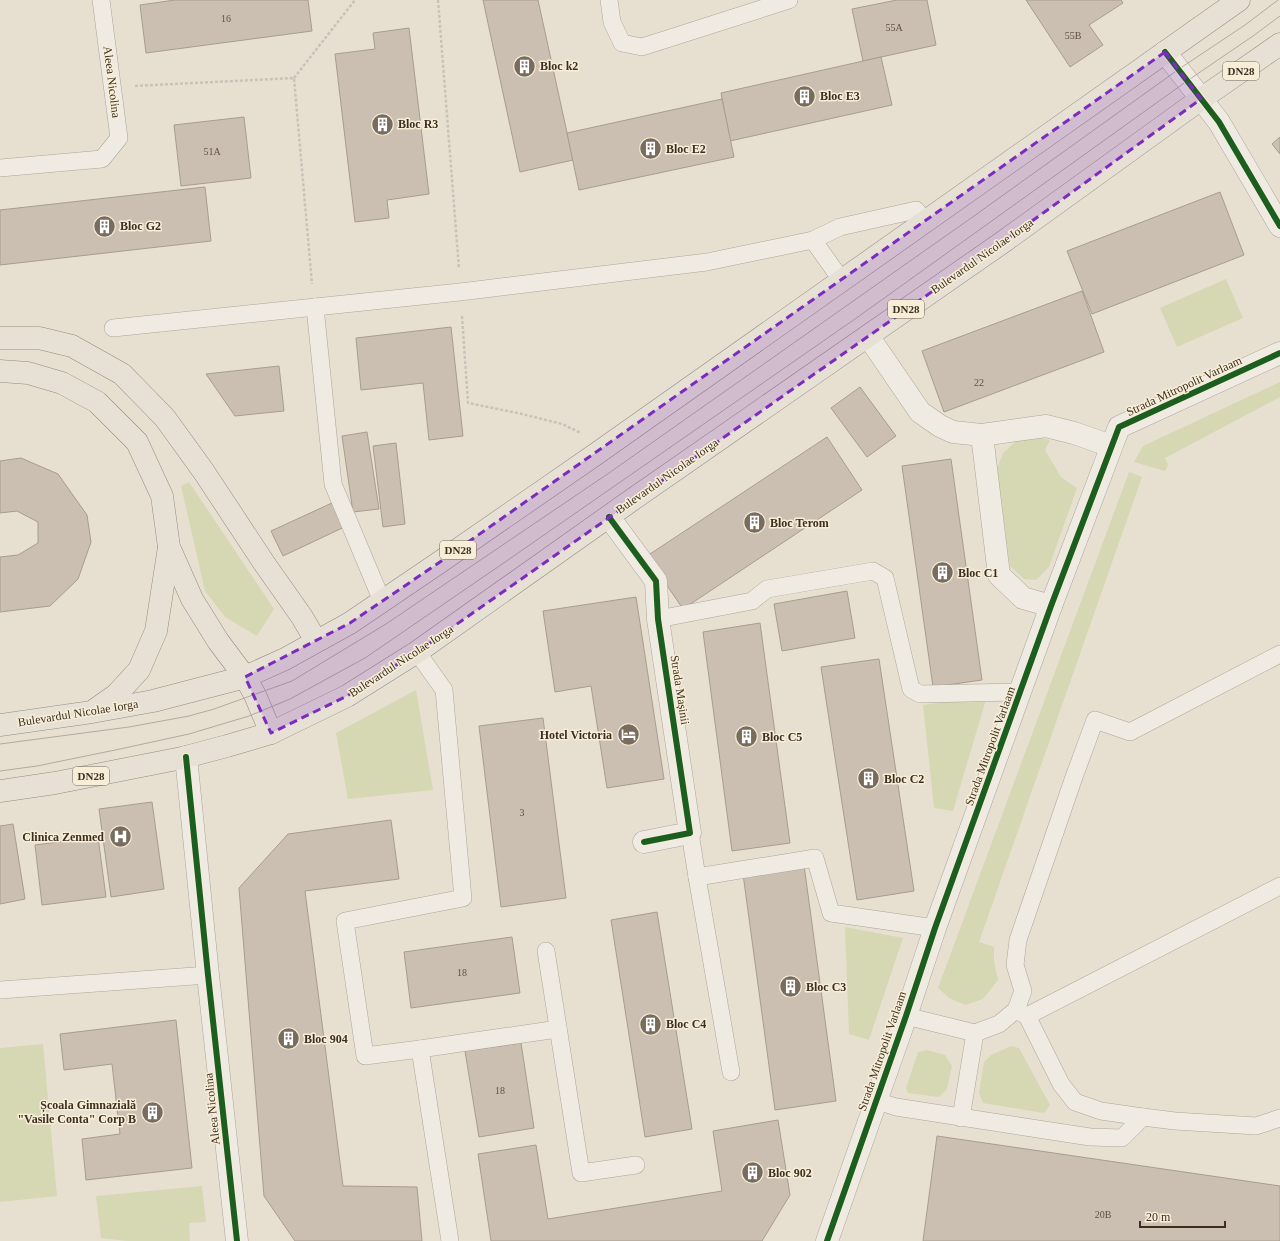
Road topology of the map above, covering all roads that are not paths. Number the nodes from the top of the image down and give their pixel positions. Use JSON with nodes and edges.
{"nodes":[{"id":1,"x":102,"y":0,"type":"edge"},
{"id":2,"x":609,"y":0,"type":"edge"},
{"id":3,"x":789,"y":0,"type":"edge"},
{"id":4,"x":1240,"y":0,"type":"edge"},
{"id":5,"x":1280,"y":44,"type":"edge"},
{"id":6,"x":1165,"y":52,"type":"junction"},
{"id":7,"x":1201,"y":99,"type":"junction"},
{"id":8,"x":0,"y":168,"type":"edge"},
{"id":9,"x":925,"y":221,"type":"junction"},
{"id":10,"x":1280,"y":226,"type":"edge"},
{"id":11,"x":813,"y":240,"type":"junction"},
{"id":12,"x":842,"y":281,"type":"junction"},
{"id":13,"x":314,"y":307,"type":"junction"},
{"id":14,"x":113,"y":328,"type":"dead end"},
{"id":15,"x":868,"y":336,"type":"junction"},
{"id":16,"x":0,"y":338,"type":"edge"},
{"id":17,"x":1280,"y":353,"type":"edge"},
{"id":18,"x":0,"y":371,"type":"edge"},
{"id":19,"x":982,"y":435,"type":"junction"},
{"id":20,"x":1111,"y":446,"type":"junction"},
{"id":21,"x":609,"y":517,"type":"junction"},
{"id":22,"x":170,"y":547,"type":"junction"},
{"id":23,"x":382,"y":601,"type":"junction"},
{"id":24,"x":1052,"y":606,"type":"junction"},
{"id":25,"x":658,"y":619,"type":"junction"},
{"id":26,"x":316,"y":641,"type":"junction"},
{"id":27,"x":417,"y":652,"type":"junction"},
{"id":28,"x":1280,"y":654,"type":"edge"},
{"id":29,"x":245,"y":677,"type":"junction"},
{"id":30,"x":1021,"y":692,"type":"junction"},
{"id":31,"x":92,"y":712,"type":"junction"},
{"id":32,"x":0,"y":725,"type":"edge"},
{"id":33,"x":271,"y":733,"type":"junction"},
{"id":34,"x":186,"y":756,"type":"junction"},
{"id":35,"x":0,"y":791,"type":"edge"},
{"id":36,"x":690,"y":833,"type":"junction"},
{"id":37,"x":644,"y":842,"type":"dead end"},
{"id":38,"x":697,"y":877,"type":"junction"},
{"id":39,"x":1280,"y":886,"type":"edge"},
{"id":40,"x":935,"y":928,"type":"junction"},
{"id":41,"x":546,"y":951,"type":"dead end"},
{"id":42,"x":208,"y":975,"type":"junction"},
{"id":43,"x":0,"y":990,"type":"edge"},
{"id":44,"x":1022,"y":1013,"type":"junction"},
{"id":45,"x":906,"y":1016,"type":"junction"},
{"id":46,"x":558,"y":1029,"type":"junction"},
{"id":47,"x":975,"y":1033,"type":"junction"},
{"id":48,"x":420,"y":1049,"type":"junction"},
{"id":49,"x":731,"y":1072,"type":"dead end"},
{"id":50,"x":876,"y":1101,"type":"junction"},
{"id":51,"x":1143,"y":1117,"type":"junction"},
{"id":52,"x":961,"y":1118,"type":"junction"},
{"id":53,"x":1280,"y":1118,"type":"edge"},
{"id":54,"x":636,"y":1165,"type":"dead end"},
{"id":55,"x":237,"y":1241,"type":"edge"},
{"id":56,"x":450,"y":1241,"type":"edge"},
{"id":57,"x":828,"y":1241,"type":"edge"}],
"edges":[{"from":1,"to":8,"type":"lane","name":"Aleea Nicolina"},
{"from":2,"to":3,"type":"lane"},
{"from":4,"to":6,"type":"main road","name":"Bulevardul Nicolae Iorga","number":"DN28"},
{"from":5,"to":7,"type":"main road","name":"Bulevardul Nicolae Iorga","number":"DN28"},
{"from":6,"to":7,"type":"street"},
{"from":6,"to":9,"type":"main road","name":"Bulevardul Nicolae Iorga","number":"DN28"},
{"from":7,"to":10,"type":"street"},
{"from":7,"to":15,"type":"main road","name":"Bulevardul Nicolae Iorga","number":"DN28"},
{"from":9,"to":11,"type":"lane"},
{"from":9,"to":12,"type":"main road","name":"Bulevardul Nicolae Iorga","number":"DN28"},
{"from":11,"to":12,"type":"lane"},
{"from":11,"to":13,"type":"lane"},
{"from":12,"to":23,"type":"main road","name":"Bulevardul Nicolae Iorga","number":"DN28"},
{"from":13,"to":14,"type":"lane"},
{"from":13,"to":23,"type":"lane"},
{"from":15,"to":19,"type":"street"},
{"from":15,"to":21,"type":"main road","name":"Bulevardul Nicolae Iorga","number":"DN28"},
{"from":16,"to":26,"type":"main road"},
{"from":17,"to":20,"type":"street","name":"Strada Mitropolit Varlaam"},
{"from":18,"to":22,"type":"main road"},
{"from":19,"to":20,"type":"street"},
{"from":19,"to":24,"type":"street"},
{"from":20,"to":24,"type":"street","name":"Strada Mitropolit Varlaam"},
{"from":21,"to":25,"type":"street","name":"Strada Mașinii"},
{"from":21,"to":27,"type":"main road","name":"Bulevardul Nicolae Iorga","number":"DN28"},
{"from":22,"to":29,"type":"main road"},
{"from":22,"to":31,"type":"main road"},
{"from":23,"to":26,"type":"main road","name":"Bulevardul Nicolae Iorga","number":"DN28"},
{"from":24,"to":30,"type":"street","name":"Strada Mitropolit Varlaam"},
{"from":25,"to":30,"type":"lane"},
{"from":25,"to":36,"type":"street","name":"Strada Mașinii"},
{"from":26,"to":29,"type":"main road","name":"Bulevardul Nicolae Iorga","number":"DN28"},
{"from":27,"to":33,"type":"main road","name":"Bulevardul Nicolae Iorga","number":"DN28"},
{"from":27,"to":48,"type":"lane"},
{"from":28,"to":44,"type":"lane"},
{"from":29,"to":31,"type":"main road","name":"Bulevardul Nicolae Iorga","number":"DN28"},
{"from":29,"to":33,"type":"main road"},
{"from":30,"to":40,"type":"street","name":"Strada Mitropolit Varlaam"},
{"from":31,"to":32,"type":"main road","name":"Bulevardul Nicolae Iorga","number":"DN28"},
{"from":33,"to":34,"type":"main road","name":"Bulevardul Nicolae Iorga","number":"DN28"},
{"from":34,"to":35,"type":"main road","name":"Bulevardul Nicolae Iorga","number":"DN28"},
{"from":34,"to":42,"type":"street","name":"Aleea Nicolina"},
{"from":36,"to":37,"type":"street"},
{"from":36,"to":38,"type":"lane"},
{"from":38,"to":40,"type":"lane"},
{"from":38,"to":49,"type":"lane"},
{"from":39,"to":44,"type":"lane"},
{"from":40,"to":45,"type":"street","name":"Strada Mitropolit Varlaam"},
{"from":41,"to":46,"type":"lane"},
{"from":42,"to":43,"type":"lane"},
{"from":42,"to":55,"type":"street","name":"Aleea Nicolina"},
{"from":44,"to":47,"type":"lane"},
{"from":44,"to":51,"type":"lane"},
{"from":45,"to":47,"type":"lane"},
{"from":45,"to":50,"type":"street","name":"Strada Mitropolit Varlaam"},
{"from":46,"to":48,"type":"lane"},
{"from":46,"to":54,"type":"lane"},
{"from":47,"to":52,"type":"lane"},
{"from":48,"to":56,"type":"lane"},
{"from":50,"to":52,"type":"lane"},
{"from":50,"to":57,"type":"street","name":"Strada Mitropolit Varlaam"},
{"from":51,"to":52,"type":"lane"},
{"from":51,"to":53,"type":"lane"}]}
